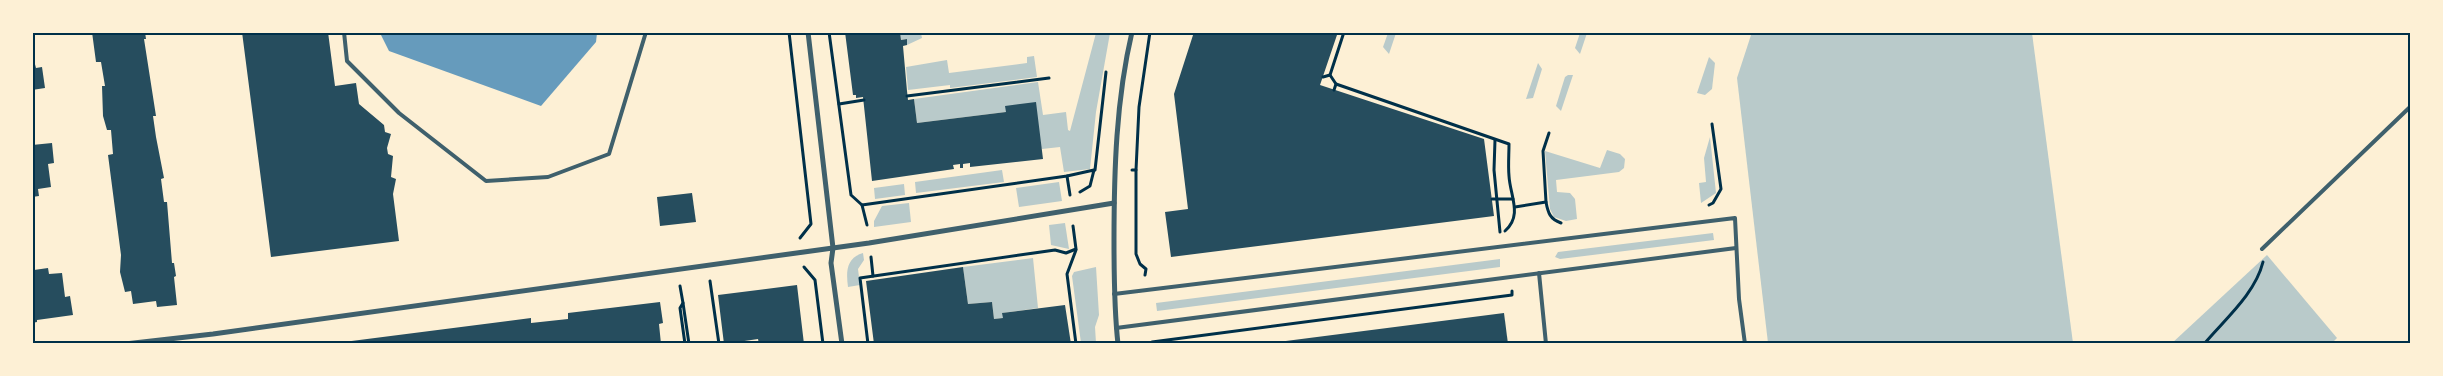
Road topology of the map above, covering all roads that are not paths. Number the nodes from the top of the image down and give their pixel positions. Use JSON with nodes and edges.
{"nodes":[{"id":1,"x":344,"y":32,"type":"edge"},
{"id":2,"x":646,"y":32,"type":"edge"},
{"id":3,"x":808,"y":32,"type":"edge"},
{"id":4,"x":1132,"y":32,"type":"edge"},
{"id":5,"x":2410,"y":107,"type":"edge"},
{"id":6,"x":1114,"y":204,"type":"junction"},
{"id":7,"x":833,"y":248,"type":"junction"},
{"id":8,"x":1736,"y":248,"type":"junction"},
{"id":9,"x":2262,"y":249,"type":"road end"},
{"id":10,"x":1539,"y":273,"type":"junction"},
{"id":11,"x":1114,"y":294,"type":"junction"},
{"id":12,"x":1116,"y":328,"type":"junction"},
{"id":13,"x":125,"y":344,"type":"edge"},
{"id":14,"x":842,"y":344,"type":"edge"},
{"id":15,"x":1118,"y":344,"type":"edge"},
{"id":16,"x":1546,"y":344,"type":"edge"},
{"id":17,"x":1746,"y":344,"type":"edge"}],
"edges":[{"from":1,"to":2,"type":"lane"},
{"from":3,"to":7,"type":"street"},
{"from":4,"to":6,"type":"street"},
{"from":5,"to":9,"type":"lane"},
{"from":6,"to":7,"type":"street"},
{"from":6,"to":11,"type":"street"},
{"from":7,"to":13,"type":"street"},
{"from":7,"to":14,"type":"street"},
{"from":8,"to":10,"type":"lane"},
{"from":8,"to":11,"type":"lane"},
{"from":8,"to":17,"type":"lane"},
{"from":10,"to":12,"type":"lane"},
{"from":10,"to":16,"type":"lane"},
{"from":11,"to":12,"type":"street"},
{"from":12,"to":15,"type":"street"}]}
